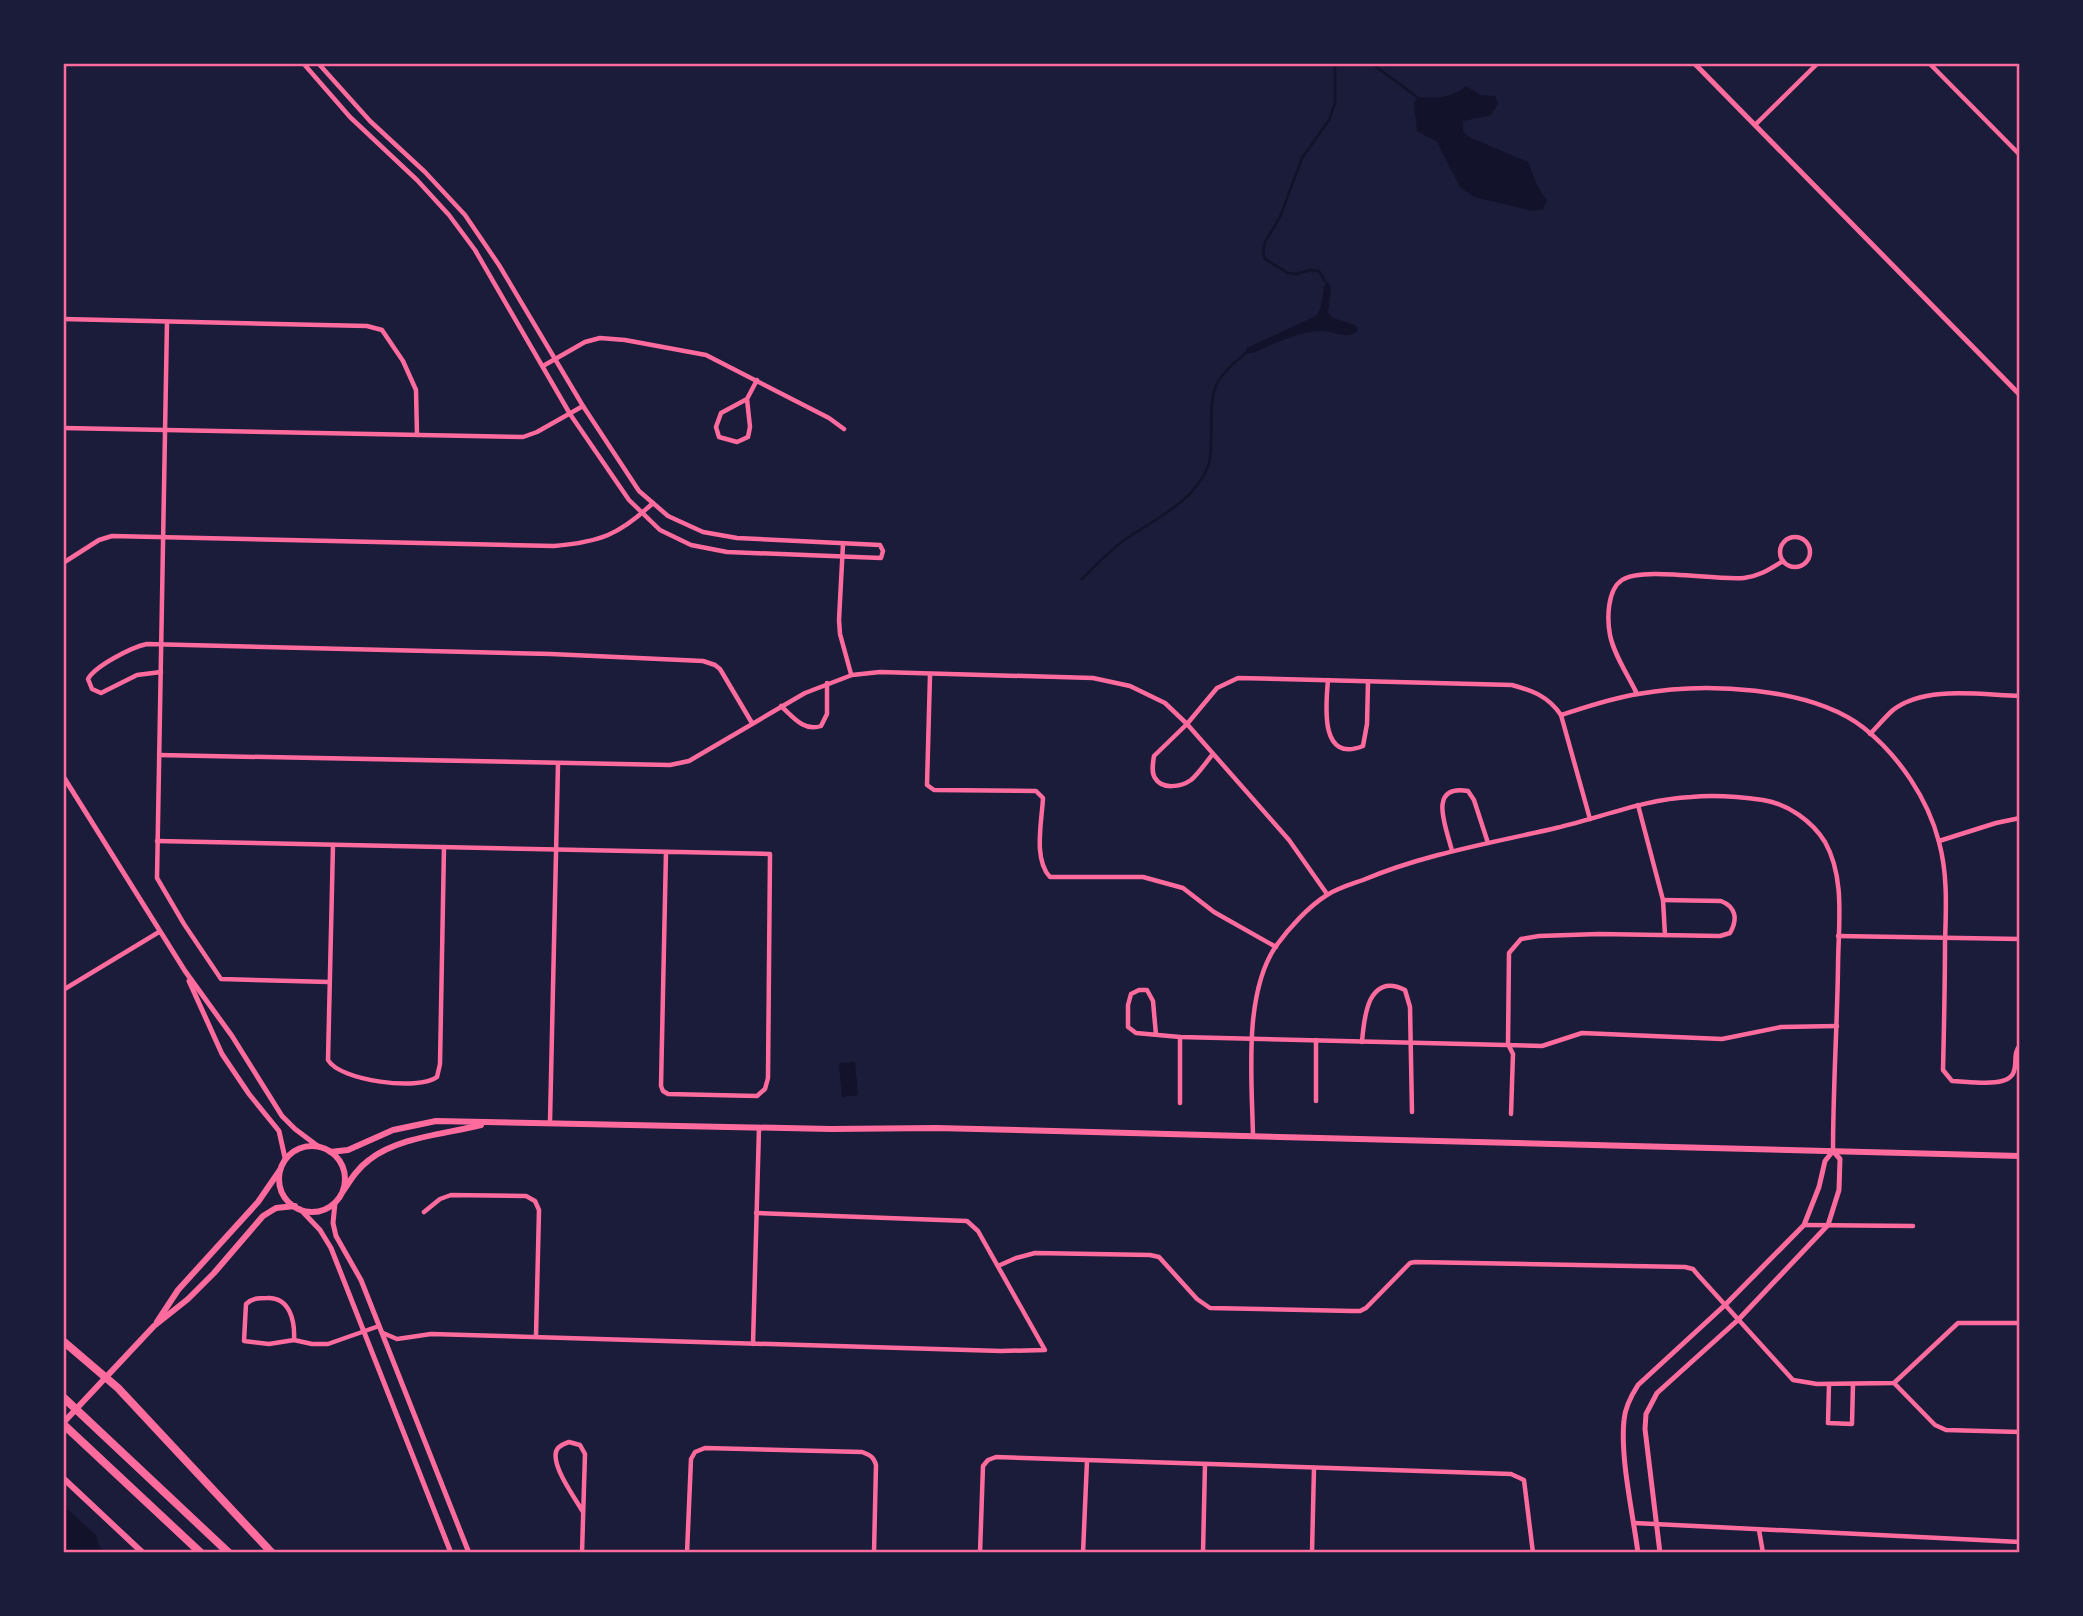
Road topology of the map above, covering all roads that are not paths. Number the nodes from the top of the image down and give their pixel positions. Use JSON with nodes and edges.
{"nodes":[{"id":1,"x":303,"y":63,"type":"edge"},
{"id":2,"x":318,"y":63,"type":"edge"},
{"id":3,"x":1694,"y":63,"type":"edge"},
{"id":4,"x":1818,"y":63,"type":"edge"},
{"id":5,"x":1929,"y":63,"type":"edge"},
{"id":6,"x":1755,"y":125,"type":"junction"},
{"id":7,"x":2020,"y":155,"type":"edge"},
{"id":8,"x":499,"y":265,"type":"junction"},
{"id":9,"x":488,"y":272,"type":"junction"},
{"id":10,"x":63,"y":320,"type":"edge"},
{"id":11,"x":167,"y":322,"type":"junction"},
{"id":12,"x":554,"y":359,"type":"junction"},
{"id":13,"x":543,"y":366,"type":"junction"},
{"id":14,"x":757,"y":380,"type":"junction"},
{"id":15,"x":2020,"y":395,"type":"edge"},
{"id":16,"x":747,"y":399,"type":"junction"},
{"id":17,"x":583,"y":406,"type":"junction"},
{"id":18,"x":570,"y":414,"type":"junction"},
{"id":19,"x":63,"y":428,"type":"edge"},
{"id":20,"x":844,"y":429,"type":"dead end"},
{"id":21,"x":165,"y":430,"type":"junction"},
{"id":22,"x":417,"y":435,"type":"junction"},
{"id":23,"x":653,"y":503,"type":"junction"},
{"id":24,"x":642,"y":513,"type":"junction"},
{"id":25,"x":164,"y":538,"type":"junction"},
{"id":26,"x":843,"y":544,"type":"junction"},
{"id":27,"x":842,"y":558,"type":"junction"},
{"id":28,"x":1783,"y":561,"type":"junction"},
{"id":29,"x":63,"y":563,"type":"edge"},
{"id":30,"x":161,"y":645,"type":"junction"},
{"id":31,"x":160,"y":671,"type":"junction"},
{"id":32,"x":852,"y":675,"type":"junction"},
{"id":33,"x":930,"y":675,"type":"junction"},
{"id":34,"x":1328,"y":680,"type":"junction"},
{"id":35,"x":1368,"y":681,"type":"junction"},
{"id":36,"x":827,"y":683,"type":"junction"},
{"id":37,"x":1637,"y":694,"type":"junction"},
{"id":38,"x":2020,"y":695,"type":"edge"},
{"id":39,"x":781,"y":706,"type":"junction"},
{"id":40,"x":1561,"y":715,"type":"junction"},
{"id":41,"x":752,"y":723,"type":"junction"},
{"id":42,"x":1187,"y":724,"type":"junction"},
{"id":43,"x":1870,"y":734,"type":"junction"},
{"id":44,"x":1213,"y":754,"type":"junction"},
{"id":45,"x":159,"y":755,"type":"junction"},
{"id":46,"x":558,"y":764,"type":"junction"},
{"id":47,"x":63,"y":776,"type":"edge"},
{"id":48,"x":1638,"y":805,"type":"junction"},
{"id":49,"x":2020,"y":818,"type":"edge"},
{"id":50,"x":1590,"y":819,"type":"junction"},
{"id":51,"x":157,"y":841,"type":"junction"},
{"id":52,"x":1939,"y":841,"type":"junction"},
{"id":53,"x":1488,"y":843,"type":"junction"},
{"id":54,"x":333,"y":845,"type":"junction"},
{"id":55,"x":444,"y":847,"type":"junction"},
{"id":56,"x":557,"y":850,"type":"junction"},
{"id":57,"x":1452,"y":851,"type":"junction"},
{"id":58,"x":666,"y":852,"type":"junction"},
{"id":59,"x":1328,"y":894,"type":"junction"},
{"id":60,"x":1663,"y":900,"type":"junction"},
{"id":61,"x":159,"y":932,"type":"junction"},
{"id":62,"x":1665,"y":935,"type":"junction"},
{"id":63,"x":1838,"y":936,"type":"junction"},
{"id":64,"x":1945,"y":938,"type":"junction"},
{"id":65,"x":2020,"y":939,"type":"edge"},
{"id":66,"x":1276,"y":947,"type":"junction"},
{"id":67,"x":185,"y":971,"type":"junction"},
{"id":68,"x":329,"y":982,"type":"junction"},
{"id":69,"x":63,"y":990,"type":"edge"},
{"id":70,"x":1837,"y":1026,"type":"junction"},
{"id":71,"x":1156,"y":1035,"type":"junction"},
{"id":72,"x":1180,"y":1037,"type":"junction"},
{"id":73,"x":1252,"y":1040,"type":"junction"},
{"id":74,"x":1316,"y":1040,"type":"junction"},
{"id":75,"x":1362,"y":1042,"type":"junction"},
{"id":76,"x":1411,"y":1042,"type":"junction"},
{"id":77,"x":1508,"y":1044,"type":"junction"},
{"id":78,"x":2020,"y":1045,"type":"edge"},
{"id":79,"x":1316,"y":1101,"type":"dead end"},
{"id":80,"x":1180,"y":1103,"type":"dead end"},
{"id":81,"x":1412,"y":1112,"type":"dead end"},
{"id":82,"x":1511,"y":1114,"type":"dead end"},
{"id":83,"x":550,"y":1122,"type":"junction"},
{"id":84,"x":489,"y":1123,"type":"junction"},
{"id":85,"x":759,"y":1128,"type":"junction"},
{"id":86,"x":1253,"y":1136,"type":"junction"},
{"id":87,"x":319,"y":1147,"type":"junction"},
{"id":88,"x":1833,"y":1151,"type":"junction"},
{"id":89,"x":330,"y":1152,"type":"junction"},
{"id":90,"x":2020,"y":1156,"type":"edge"},
{"id":91,"x":285,"y":1158,"type":"junction"},
{"id":92,"x":281,"y":1168,"type":"junction"},
{"id":93,"x":340,"y":1195,"type":"junction"},
{"id":94,"x":335,"y":1203,"type":"junction"},
{"id":95,"x":297,"y":1207,"type":"junction"},
{"id":96,"x":424,"y":1212,"type":"dead end"},
{"id":97,"x":756,"y":1213,"type":"junction"},
{"id":98,"x":1804,"y":1225,"type":"junction"},
{"id":99,"x":1828,"y":1225,"type":"junction"},
{"id":100,"x":1913,"y":1226,"type":"dead end"},
{"id":101,"x":998,"y":1266,"type":"junction"},
{"id":102,"x":1725,"y":1304,"type":"junction"},
{"id":103,"x":1739,"y":1319,"type":"junction"},
{"id":104,"x":2020,"y":1323,"type":"edge"},
{"id":105,"x":154,"y":1326,"type":"junction"},
{"id":106,"x":381,"y":1329,"type":"junction"},
{"id":107,"x":365,"y":1332,"type":"junction"},
{"id":108,"x":536,"y":1336,"type":"junction"},
{"id":109,"x":294,"y":1340,"type":"junction"},
{"id":110,"x":63,"y":1341,"type":"edge"},
{"id":111,"x":753,"y":1344,"type":"junction"},
{"id":112,"x":106,"y":1377,"type":"junction"},
{"id":113,"x":1894,"y":1383,"type":"junction"},
{"id":114,"x":1829,"y":1384,"type":"junction"},
{"id":115,"x":1853,"y":1384,"type":"junction"},
{"id":116,"x":63,"y":1397,"type":"edge"},
{"id":117,"x":63,"y":1423,"type":"edge"},
{"id":118,"x":2020,"y":1432,"type":"edge"},
{"id":119,"x":1087,"y":1461,"type":"junction"},
{"id":120,"x":1205,"y":1464,"type":"junction"},
{"id":121,"x":1314,"y":1468,"type":"junction"},
{"id":122,"x":63,"y":1478,"type":"edge"},
{"id":123,"x":583,"y":1512,"type":"junction"},
{"id":124,"x":1634,"y":1524,"type":"junction"},
{"id":125,"x":1656,"y":1524,"type":"junction"},
{"id":126,"x":1759,"y":1529,"type":"junction"},
{"id":127,"x":2020,"y":1542,"type":"edge"},
{"id":128,"x":143,"y":1553,"type":"edge"},
{"id":129,"x":201,"y":1553,"type":"edge"},
{"id":130,"x":229,"y":1553,"type":"edge"},
{"id":131,"x":272,"y":1553,"type":"edge"},
{"id":132,"x":451,"y":1553,"type":"edge"},
{"id":133,"x":469,"y":1553,"type":"edge"},
{"id":134,"x":582,"y":1553,"type":"edge"},
{"id":135,"x":687,"y":1553,"type":"edge"},
{"id":136,"x":874,"y":1553,"type":"edge"},
{"id":137,"x":980,"y":1553,"type":"edge"},
{"id":138,"x":1083,"y":1553,"type":"edge"},
{"id":139,"x":1203,"y":1553,"type":"edge"},
{"id":140,"x":1312,"y":1553,"type":"edge"},
{"id":141,"x":1533,"y":1553,"type":"edge"},
{"id":142,"x":1638,"y":1553,"type":"edge"},
{"id":143,"x":1660,"y":1553,"type":"edge"},
{"id":144,"x":1763,"y":1553,"type":"edge"}],
"edges":[{"from":1,"to":9,"type":"street"},
{"from":2,"to":8,"type":"street"},
{"from":3,"to":6,"type":"street"},
{"from":4,"to":6,"type":"street"},
{"from":5,"to":7,"type":"street"},
{"from":6,"to":15,"type":"street"},
{"from":8,"to":9,"type":"street"},
{"from":8,"to":12,"type":"street"},
{"from":9,"to":13,"type":"street"},
{"from":10,"to":11,"type":"street"},
{"from":11,"to":21,"type":"street"},
{"from":11,"to":22,"type":"street"},
{"from":12,"to":13,"type":"street"},
{"from":12,"to":14,"type":"street"},
{"from":12,"to":17,"type":"street"},
{"from":13,"to":18,"type":"street"},
{"from":14,"to":16,"type":"street"},
{"from":14,"to":20,"type":"street"},
{"from":16,"to":16,"type":"street"},
{"from":17,"to":18,"type":"street"},
{"from":17,"to":23,"type":"street"},
{"from":18,"to":22,"type":"street"},
{"from":18,"to":24,"type":"street"},
{"from":19,"to":21,"type":"street"},
{"from":21,"to":22,"type":"street"},
{"from":21,"to":25,"type":"street"},
{"from":23,"to":24,"type":"street"},
{"from":23,"to":26,"type":"street"},
{"from":24,"to":25,"type":"street"},
{"from":24,"to":27,"type":"street"},
{"from":25,"to":29,"type":"street"},
{"from":25,"to":30,"type":"street"},
{"from":26,"to":27,"type":"street"},
{"from":26,"to":27,"type":"street"},
{"from":27,"to":32,"type":"street"},
{"from":28,"to":28,"type":"street"},
{"from":28,"to":37,"type":"street"},
{"from":30,"to":31,"type":"street"},
{"from":30,"to":31,"type":"street"},
{"from":30,"to":41,"type":"street"},
{"from":31,"to":45,"type":"street"},
{"from":32,"to":33,"type":"street"},
{"from":32,"to":36,"type":"street"},
{"from":33,"to":42,"type":"street"},
{"from":33,"to":66,"type":"street"},
{"from":34,"to":35,"type":"street"},
{"from":34,"to":35,"type":"street"},
{"from":34,"to":42,"type":"street"},
{"from":35,"to":40,"type":"street"},
{"from":36,"to":39,"type":"street"},
{"from":36,"to":39,"type":"street"},
{"from":37,"to":40,"type":"street"},
{"from":37,"to":43,"type":"street"},
{"from":38,"to":43,"type":"street"},
{"from":39,"to":41,"type":"street"},
{"from":40,"to":50,"type":"street"},
{"from":41,"to":46,"type":"street"},
{"from":42,"to":44,"type":"street"},
{"from":42,"to":44,"type":"street"},
{"from":43,"to":52,"type":"street"},
{"from":44,"to":59,"type":"street"},
{"from":45,"to":46,"type":"street"},
{"from":45,"to":51,"type":"street"},
{"from":46,"to":56,"type":"street"},
{"from":47,"to":61,"type":"street"},
{"from":48,"to":50,"type":"street"},
{"from":48,"to":60,"type":"street"},
{"from":48,"to":63,"type":"street"},
{"from":49,"to":52,"type":"street"},
{"from":50,"to":53,"type":"street"},
{"from":51,"to":54,"type":"street"},
{"from":51,"to":68,"type":"street"},
{"from":52,"to":64,"type":"street"},
{"from":53,"to":57,"type":"street"},
{"from":53,"to":57,"type":"street"},
{"from":54,"to":55,"type":"street"},
{"from":54,"to":68,"type":"street"},
{"from":55,"to":56,"type":"street"},
{"from":55,"to":68,"type":"street"},
{"from":56,"to":58,"type":"street"},
{"from":56,"to":83,"type":"street"},
{"from":57,"to":59,"type":"street"},
{"from":58,"to":58,"type":"street"},
{"from":59,"to":66,"type":"street"},
{"from":60,"to":62,"type":"street"},
{"from":60,"to":62,"type":"street"},
{"from":61,"to":67,"type":"street"},
{"from":61,"to":69,"type":"street"},
{"from":62,"to":77,"type":"street"},
{"from":63,"to":64,"type":"street"},
{"from":63,"to":70,"type":"street"},
{"from":64,"to":65,"type":"street"},
{"from":64,"to":78,"type":"street"},
{"from":66,"to":73,"type":"street"},
{"from":67,"to":87,"type":"street"},
{"from":67,"to":91,"type":"street"},
{"from":70,"to":77,"type":"street"},
{"from":70,"to":88,"type":"street"},
{"from":71,"to":71,"type":"street"},
{"from":71,"to":72,"type":"street"},
{"from":72,"to":73,"type":"street"},
{"from":72,"to":80,"type":"street"},
{"from":73,"to":74,"type":"street"},
{"from":73,"to":86,"type":"street"},
{"from":74,"to":75,"type":"street"},
{"from":74,"to":79,"type":"street"},
{"from":75,"to":76,"type":"street"},
{"from":75,"to":76,"type":"street"},
{"from":76,"to":77,"type":"street"},
{"from":76,"to":81,"type":"street"},
{"from":77,"to":82,"type":"street"},
{"from":83,"to":84,"type":"main road"},
{"from":83,"to":85,"type":"main road"},
{"from":84,"to":89,"type":"main road"},
{"from":84,"to":93,"type":"main road"},
{"from":85,"to":86,"type":"main road"},
{"from":85,"to":97,"type":"street"},
{"from":86,"to":88,"type":"main road"},
{"from":87,"to":89,"type":"main road"},
{"from":87,"to":91,"type":"main road"},
{"from":88,"to":90,"type":"main road"},
{"from":88,"to":98,"type":"street"},
{"from":88,"to":99,"type":"street"},
{"from":89,"to":93,"type":"main road"},
{"from":91,"to":92,"type":"main road"},
{"from":92,"to":95,"type":"main road"},
{"from":92,"to":105,"type":"main road"},
{"from":93,"to":94,"type":"main road"},
{"from":94,"to":95,"type":"main road"},
{"from":94,"to":106,"type":"street"},
{"from":95,"to":105,"type":"main road"},
{"from":95,"to":107,"type":"street"},
{"from":96,"to":108,"type":"street"},
{"from":97,"to":101,"type":"street"},
{"from":97,"to":111,"type":"street"},
{"from":98,"to":99,"type":"street"},
{"from":98,"to":102,"type":"street"},
{"from":99,"to":100,"type":"street"},
{"from":99,"to":103,"type":"street"},
{"from":101,"to":102,"type":"street"},
{"from":101,"to":111,"type":"street"},
{"from":102,"to":103,"type":"street"},
{"from":102,"to":124,"type":"street"},
{"from":103,"to":114,"type":"street"},
{"from":103,"to":125,"type":"street"},
{"from":104,"to":113,"type":"street"},
{"from":105,"to":112,"type":"main road"},
{"from":106,"to":107,"type":"street"},
{"from":106,"to":108,"type":"street"},
{"from":106,"to":133,"type":"street"},
{"from":107,"to":109,"type":"street"},
{"from":107,"to":132,"type":"street"},
{"from":108,"to":111,"type":"street"},
{"from":109,"to":109,"type":"street"},
{"from":110,"to":112,"type":"highway"},
{"from":112,"to":117,"type":"main road"},
{"from":112,"to":131,"type":"highway"},
{"from":113,"to":115,"type":"street"},
{"from":113,"to":118,"type":"street"},
{"from":114,"to":115,"type":"street"},
{"from":114,"to":115,"type":"street"},
{"from":116,"to":130,"type":"highway"},
{"from":117,"to":129,"type":"highway"},
{"from":119,"to":120,"type":"street"},
{"from":119,"to":137,"type":"street"},
{"from":119,"to":138,"type":"street"},
{"from":120,"to":121,"type":"street"},
{"from":120,"to":139,"type":"street"},
{"from":121,"to":140,"type":"street"},
{"from":121,"to":141,"type":"street"},
{"from":122,"to":128,"type":"main road"},
{"from":123,"to":123,"type":"street"},
{"from":123,"to":134,"type":"street"},
{"from":124,"to":125,"type":"street"},
{"from":124,"to":142,"type":"street"},
{"from":125,"to":126,"type":"street"},
{"from":125,"to":143,"type":"street"},
{"from":126,"to":127,"type":"street"},
{"from":126,"to":144,"type":"street"},
{"from":135,"to":136,"type":"street"}]}
